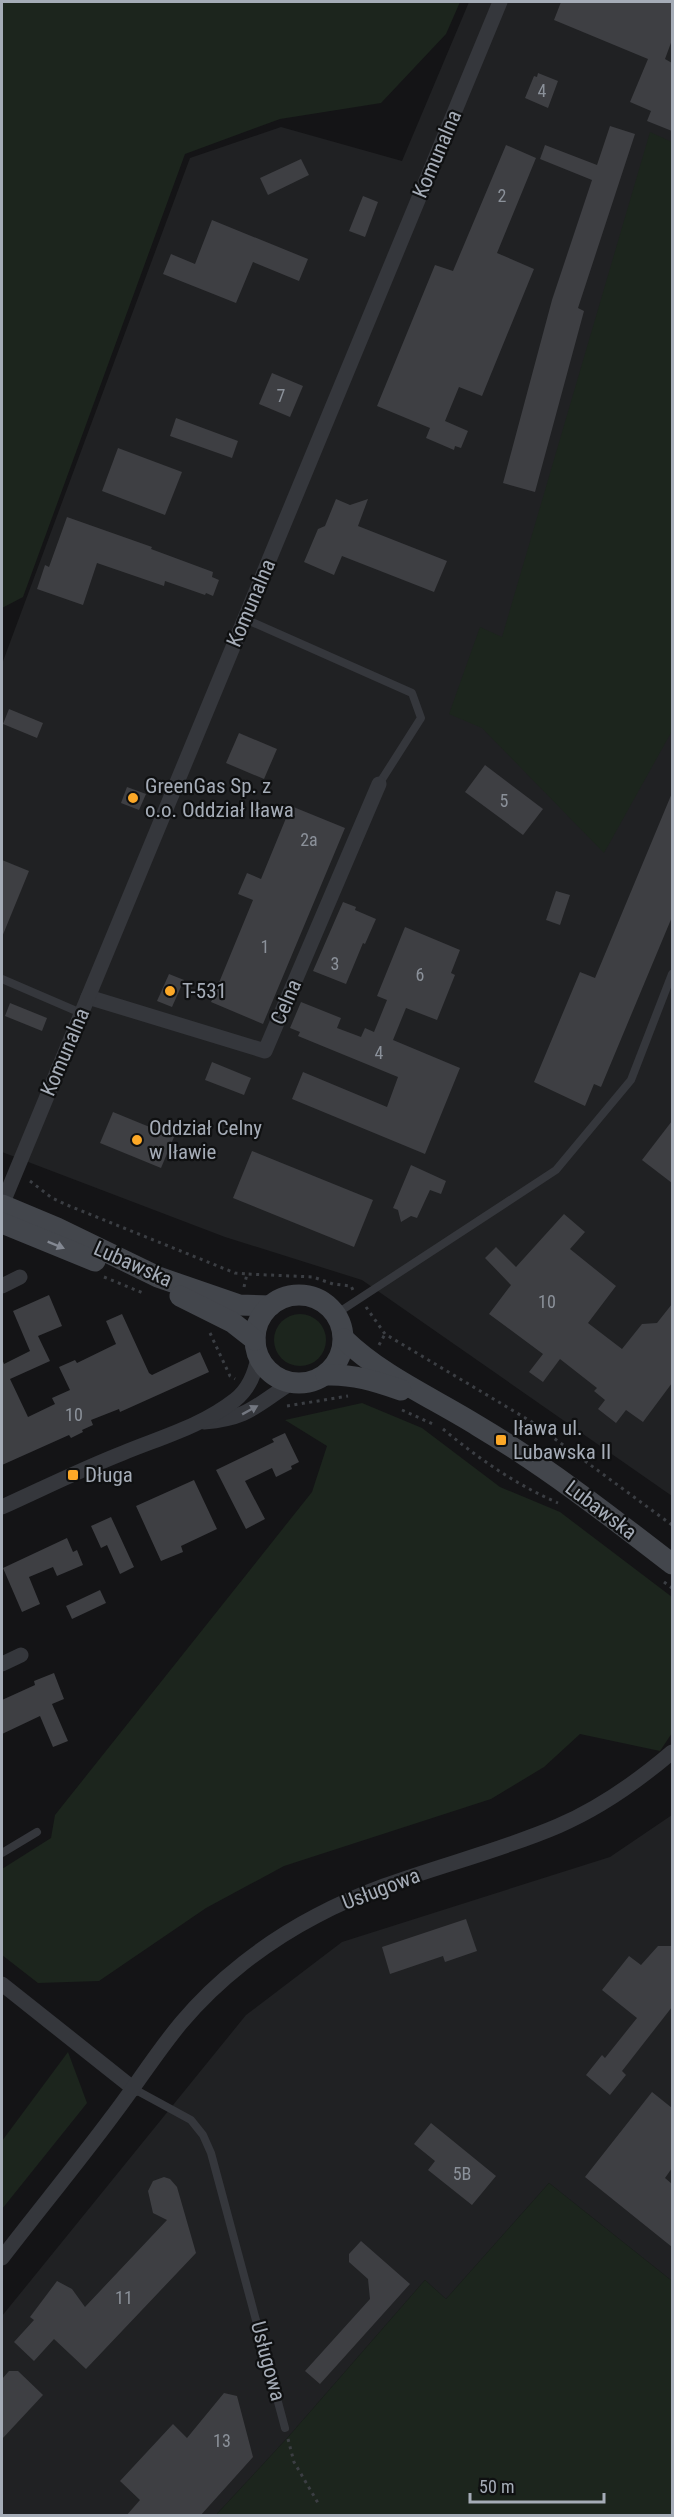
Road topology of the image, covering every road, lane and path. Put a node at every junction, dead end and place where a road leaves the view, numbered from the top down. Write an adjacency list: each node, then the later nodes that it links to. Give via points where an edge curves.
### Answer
1 (500, 2): 2 (street, Komunalna)
2 (245, 619): 3 (lane, via 412,693 421,718); 6 (street, Komunalna)
3 (379, 784): 6 (street, Celna, via 265,1051)
4 (672, 974): 16 (lane, via 631,1080 556,1170)
5 (2, 979): 7 (lane)
6 (88, 996): 7 (street, Komunalna)
7 (81, 1013): 8 (street, Komunalna)
8 (15, 1173): 9 (street, Komunalna); 11 (path, via 59,1202 235,1273)
9 (2, 1205): 18 (main road, Lubawska)
10 (2, 1223): 18 (main road, Lubawska, one-way to 18, via 176,1294)
11 (247, 1274): 16 (path, via 313,1277 351,1286); 18 (path)
12 (98, 1275): 15 (path)
13 (20, 1277): 14 (street)
14 (2, 1286)
15 (150, 1296)
16 (360, 1299): 19 (lane); 30 (path, via 385,1334 532,1422)
17 (270, 1306): 18 (main road, Lubawska); 19 (main road, via 286,1297 305,1295 322,1301); 22 (main road, via 259,1322)
18 (236, 1313): 20 (path, via 216,1344); 22 (main road, Lubawska)
19 (336, 1314): 21 (main road)
20 (209, 1332)
21 (344, 1339): 23 (main road, via 339,1359); 25 (main road, Lubawska, via 370,1362)
22 (257, 1349): 24 (main road, via 271,1374); 27 (street, via 256,1373 247,1388)
23 (326, 1375): 24 (main road, via 309,1382); 25 (main road, Lubawska, via 363,1377)
24 (291, 1383): 27 (street, one-way to 24, via 229,1420 248,1413)
25 (435, 1402): 31 (main road, Lubawska, via 580,1493)
26 (400, 1409): 28 (path, via 441,1428 526,1490)
27 (204, 1422): 29 (street, via 122,1453)
28 (562, 1506)
29 (2, 1507)
30 (672, 1525)
31 (669, 1570): 32 (path)
32 (672, 1588)
33 (21, 1655): 34 (street)
34 (2, 1664)
35 (672, 1752): 39 (street, Usługowa, via 632,1784 560,1825 365,1894 316,1916 269,1944 224,1980 182,2022)
36 (37, 1832): 37 (lane)
37 (2, 1853)
38 (2, 1984): 39 (street, Usługowa)
39 (134, 2089): 40 (street, Usługowa); 41 (lane, Usługowa, via 191,2120 203,2135)
40 (2, 2258)
41 (285, 2428): 42 (path, via 294,2462)
42 (318, 2503)

